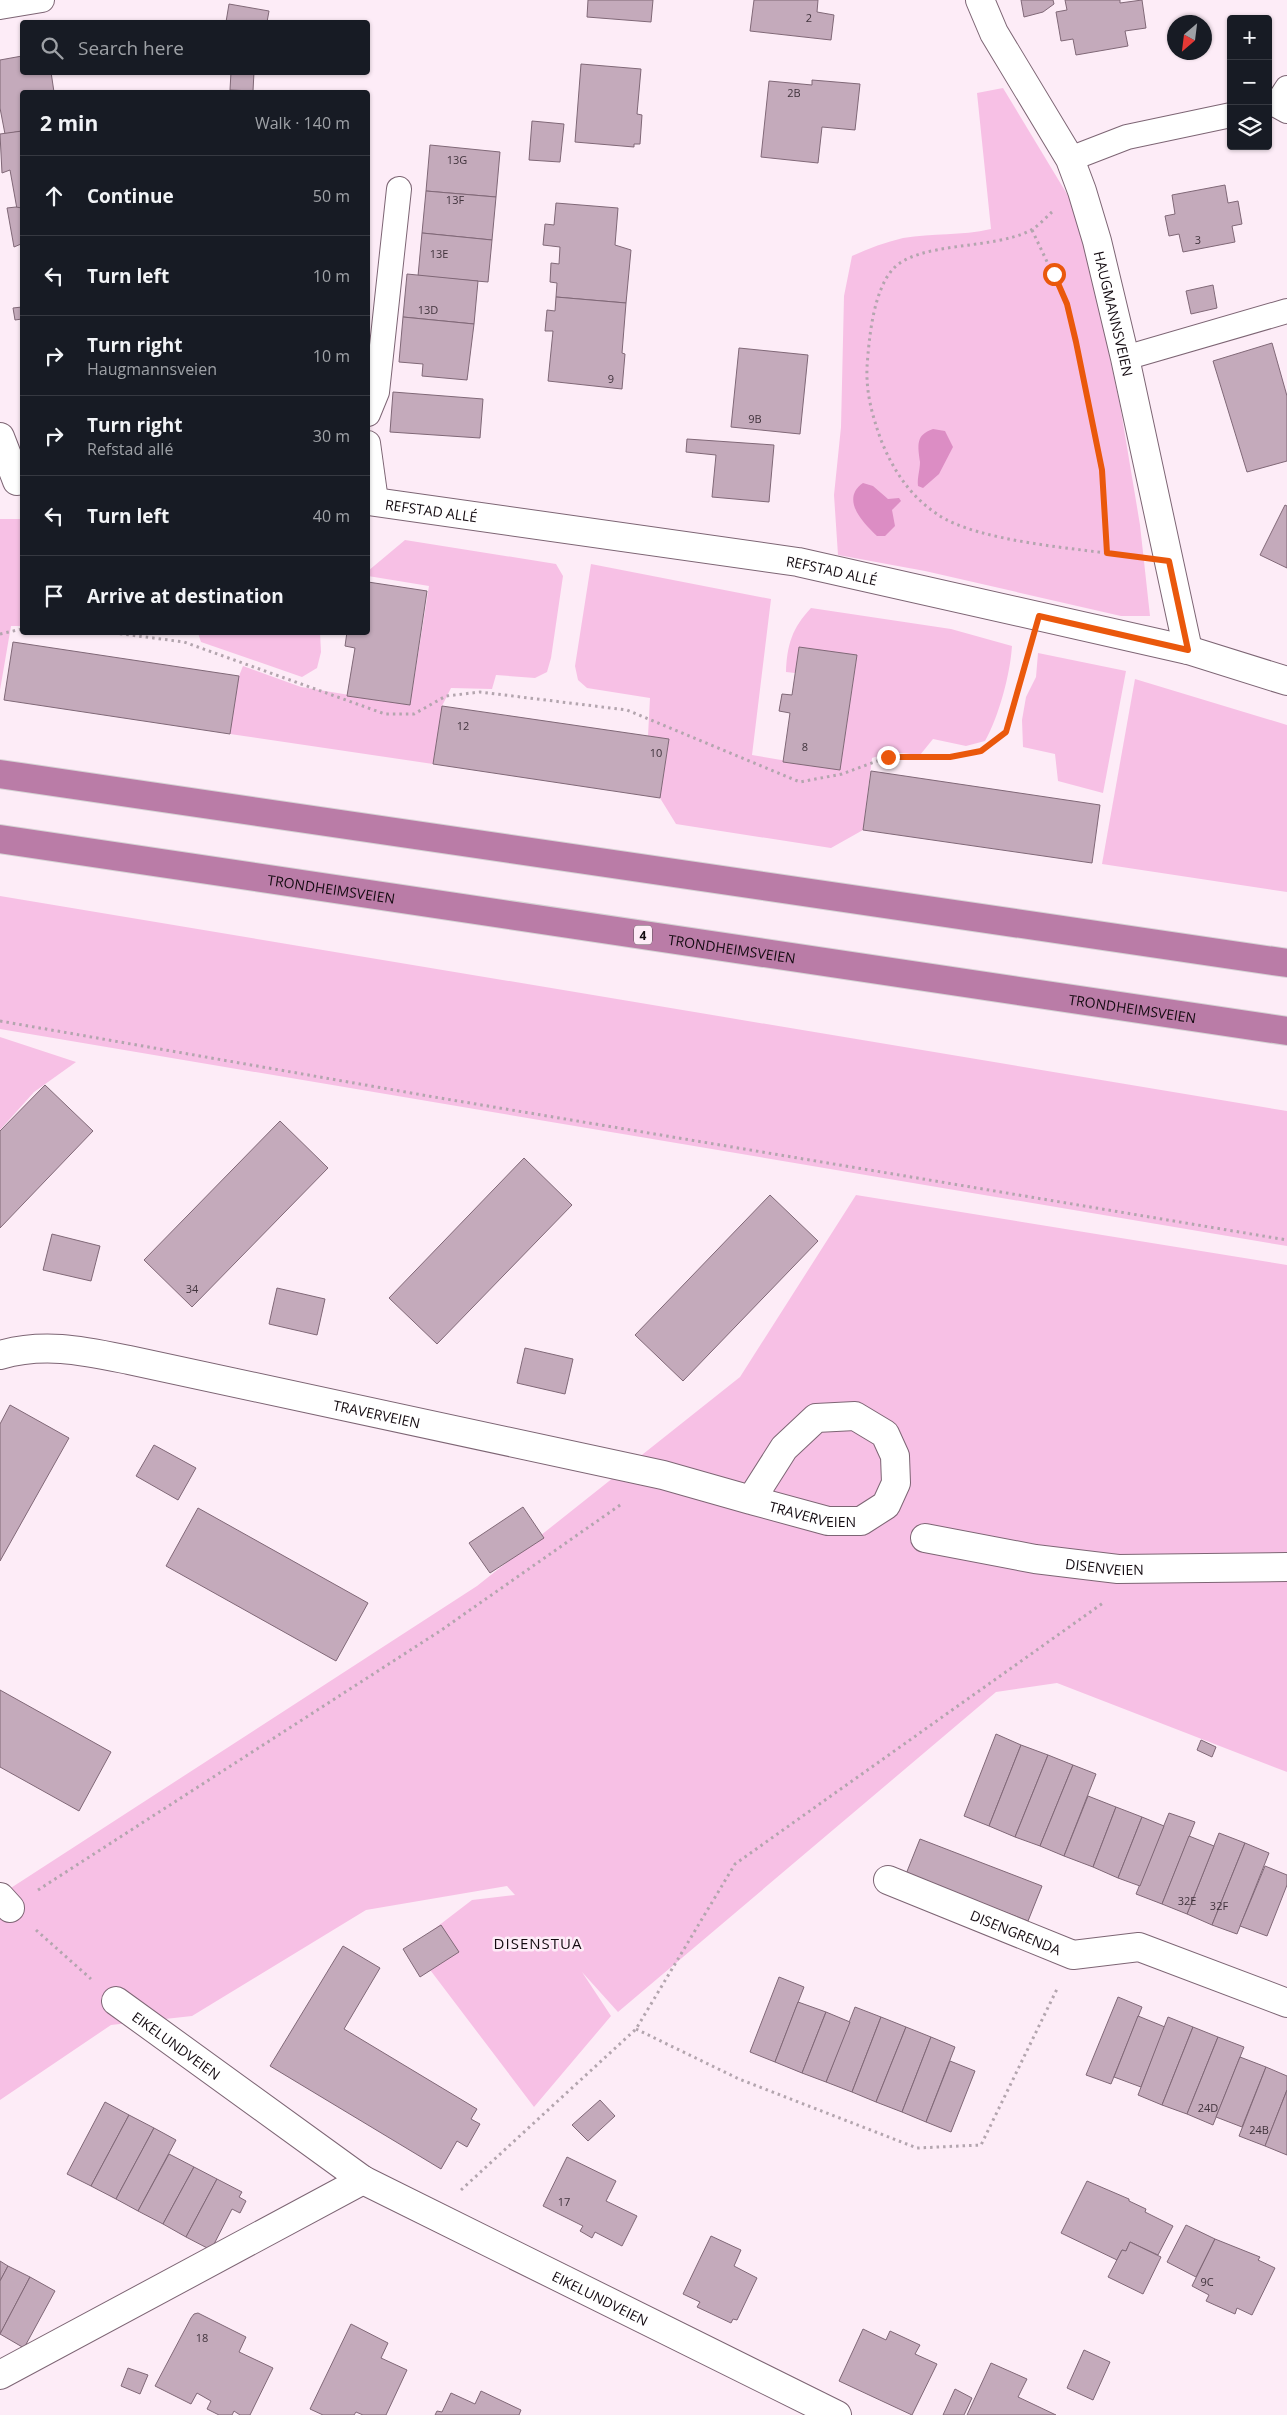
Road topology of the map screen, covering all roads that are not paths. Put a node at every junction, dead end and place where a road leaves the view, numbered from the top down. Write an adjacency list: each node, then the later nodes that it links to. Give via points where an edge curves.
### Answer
1 (42, 0): 3 (lane)
2 (980, 0): 5 (street, HAUGMANNSVEIEN, via 994,33)
3 (0, 7)
4 (1227, 116): 5 (lane, via 1127,137)
5 (1070, 159): 8 (street, HAUGMANNSVEIEN, via 1097,241)
6 (399, 189): 9 (lane, via 377,392)
7 (1287, 311): 8 (lane)
8 (1125, 358): 14 (street, HAUGMANNSVEIEN)
9 (370, 409)
10 (0, 437): 12 (street)
11 (370, 472): 13 (lane)
12 (13, 482)
13 (372, 501): 14 (street, REFSTAD ALLÉ, via 798,562)
14 (1188, 650): 15 (street, REFSTAD ALLÉ)
15 (1287, 681)
16 (0, 774): 18 (highway)
17 (0, 839): 19 (highway, TRONDHEIMSVEIEN / 4)
18 (1287, 963)
19 (1287, 1031)
20 (0, 1355): 21 (street, TRAVERVEIEN, via 20,1349 67,1348 663,1476)
21 (751, 1500): 21 (street, TRAVERVEIEN, via 784,1448 816,1418 855,1416 885,1434 895,1456 896,1483 886,1505 860,1521 828,1521)
22 (924, 1538): 23 (street, DISENVEIEN, via 1035,1559 1118,1569)
23 (1287, 1567)
24 (888, 1880): 26 (street, DISENGRENDA, via 1073,1955 1139,1947)
25 (116, 2001): 27 (street, EIKELUNDVEIEN)
26 (1287, 2003)
27 (363, 2180): 28 (street); 29 (street, EIKELUNDVEIEN)
28 (0, 2375)
29 (837, 2415)

